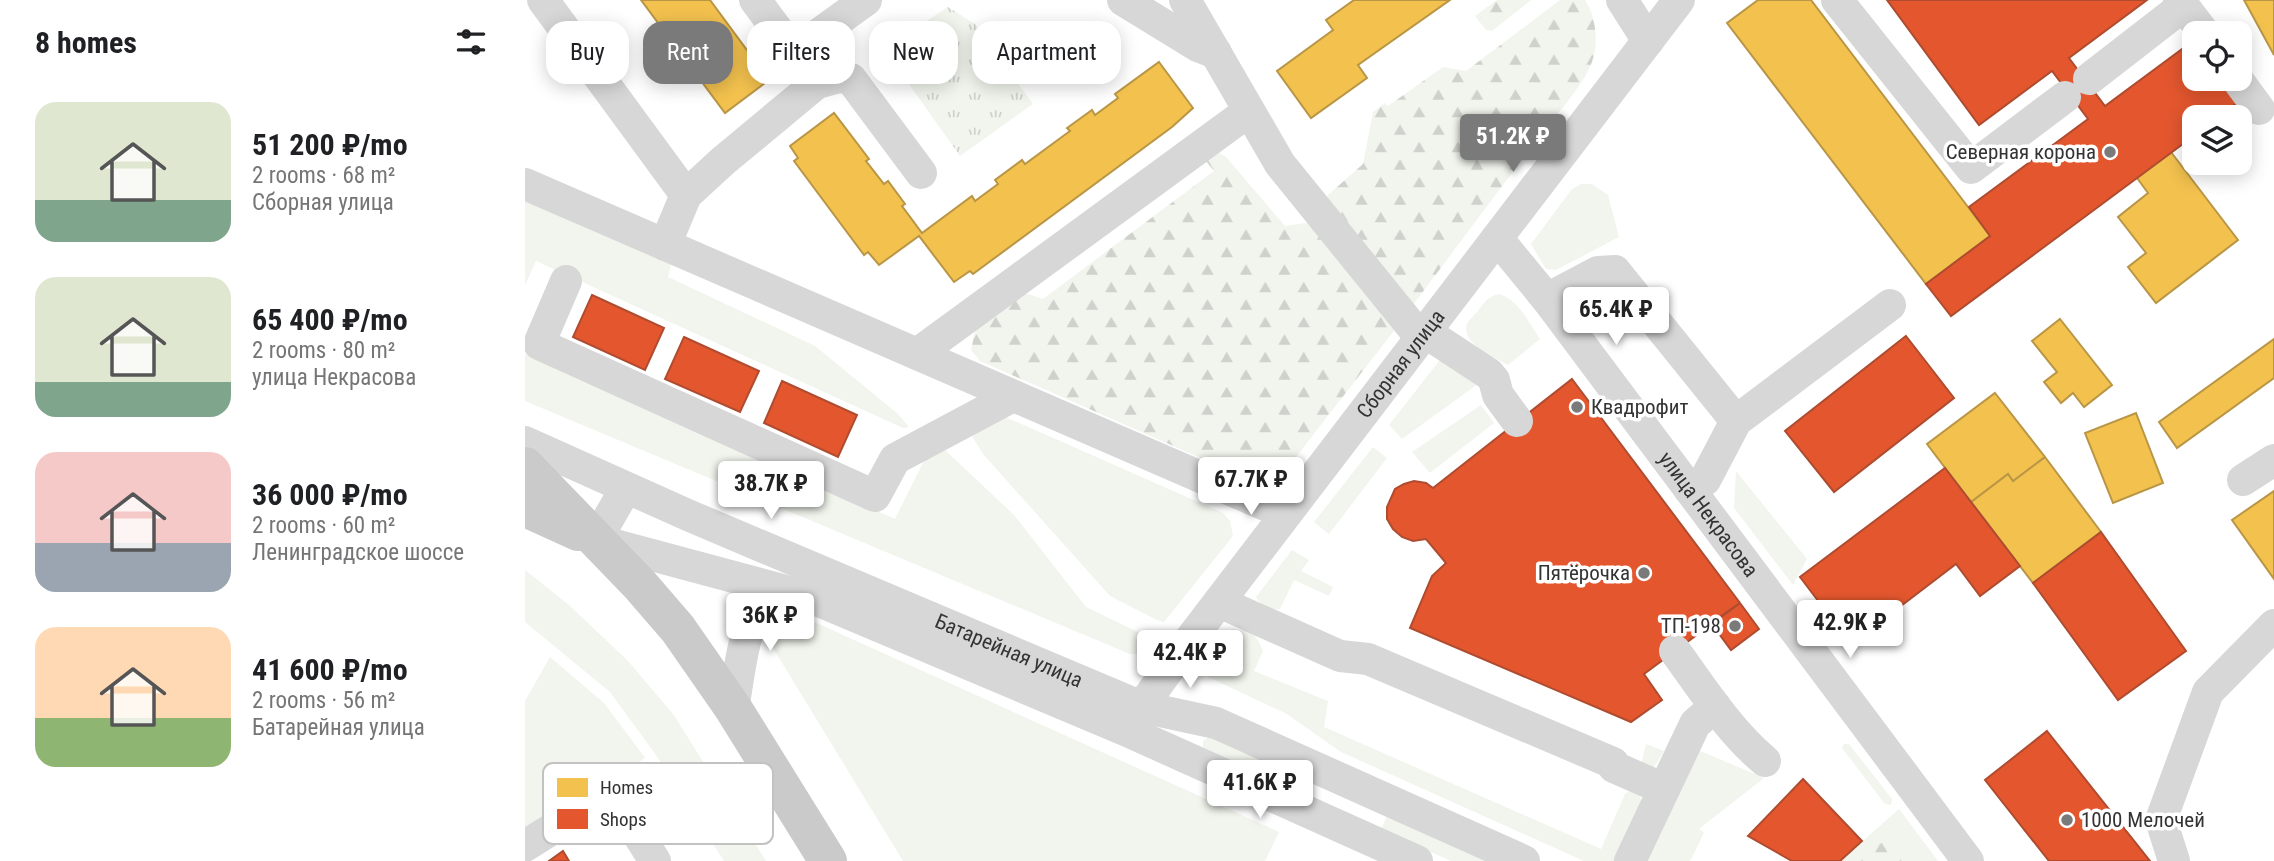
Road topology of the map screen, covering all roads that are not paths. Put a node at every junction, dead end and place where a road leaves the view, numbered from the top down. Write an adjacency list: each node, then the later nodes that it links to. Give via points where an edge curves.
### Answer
1 (543, 0): 22 (street)
2 (755, 0): 10 (street)
3 (866, 0): 11 (street)
4 (1123, 0): 14 (street)
5 (1185, 0): 14 (street)
6 (1622, 0): 13 (street)
7 (1679, 0): 13 (street, Сборная улица)
8 (1836, 0): 9 (street, via 1971,168)
9 (2181, 3): 12 (street)
10 (771, 21)
11 (837, 21)
12 (2195, 21)
13 (1648, 41): 23 (street, Сборная улица)
14 (1216, 53): 19 (street)
15 (816, 84): 22 (street)
16 (855, 84): 20 (street)
17 (2246, 91): 18 (street)
18 (2259, 109)
19 (1249, 111): 28 (street, via 1287,174); 29 (street)
20 (921, 173)
21 (525, 184): 24 (street)
22 (686, 195): 24 (street)
23 (1497, 238): 26 (street, улица Некрасова); 28 (street, Сборная улица)
24 (665, 245): 29 (street)
25 (566, 281): 30 (street, via 539,344 876,496 895,459)
26 (1546, 299): 32 (street, via 1598,272 1615,271); 38 (street, улица Некрасова)
27 (1890, 305): 32 (street)
28 (1423, 335): 31 (street, via 1489,374); 40 (street, Сборная улица)
29 (917, 354): 30 (street)
30 (1013, 396): 40 (street)
31 (1517, 421)
32 (1736, 421): 38 (street, via 1705,480)
33 (525, 442): 37 (street, Батарейная улица)
34 (2274, 460): 36 (street)
35 (525, 466): 41 (main road)
36 (2243, 480)
37 (626, 488): 41 (street); 48 (street, Батарейная улица)
38 (1691, 490): 63 (street, улица Некрасова)
39 (525, 508): 41 (main road)
40 (1286, 514): 43 (street, Сборная улица)
41 (596, 540): 42 (street, Батарейная улица); 47 (main road, via 678,629)
42 (812, 598): 47 (street, via 783,596 765,603 755,616); 48 (street, Батарейная улица)
43 (1219, 602): 48 (street, Сборная улица); 53 (street, via 1341,656 1368,659)
44 (2274, 625): 64 (street, via 2208,692 2161,820)
45 (1675, 651): 46 (street)
46 (1715, 706): 49 (street); 53 (street, via 1695,724)
47 (733, 708): 50 (main road)
48 (1133, 718): 51 (street, Батарейная улица, via 1216,723); 54 (street, Батарейная улица)
49 (1765, 761)
50 (767, 763)
51 (1319, 769): 54 (street); 61 (street, Батарейная улица)
52 (773, 772): 59 (main road)
53 (1664, 789): 62 (street)
54 (1300, 808): 60 (street, Батарейная улица)
55 (543, 835): 57 (street)
56 (644, 844): 58 (street)
57 (525, 846)
58 (655, 861)
59 (828, 861)
60 (1417, 861)
61 (1524, 861)
62 (1630, 861)
63 (1968, 861)
64 (2174, 861)

